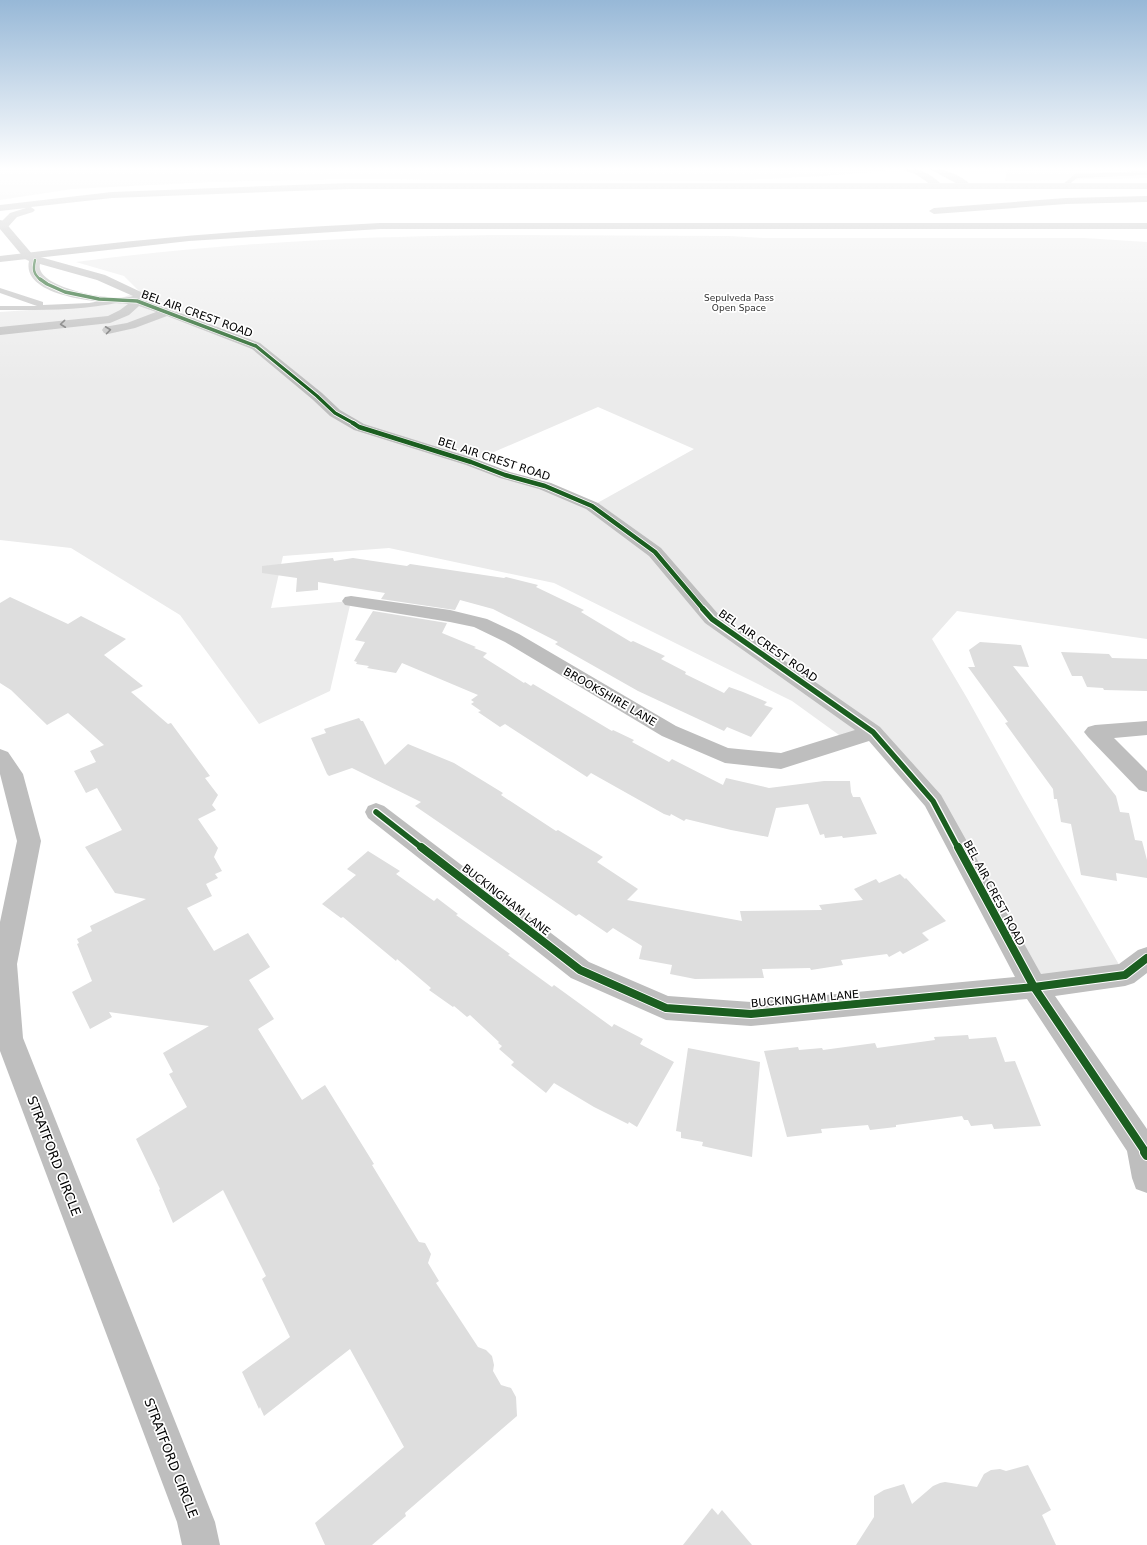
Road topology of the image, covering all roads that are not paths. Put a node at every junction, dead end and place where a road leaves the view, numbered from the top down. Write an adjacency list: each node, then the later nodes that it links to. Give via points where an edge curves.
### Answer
1 (14, 239): 7 (main road)
2 (82, 239): 5 (main road)
3 (173, 239): 6 (main road)
4 (28, 242): 5 (main road)
5 (3, 247)
6 (0, 259)
7 (35, 260): 8 (main road, BEL AIR CREST ROAD); 10 (main road, BEL AIR CREST ROAD, via 33,270 36,276)
8 (82, 271): 9 (main road, BEL AIR CREST ROAD); 10 (main road)
9 (119, 283): 12 (main road); 13 (main road, BEL AIR CREST ROAD, via 139,295)
10 (47, 284): 12 (main road, BEL AIR CREST ROAD, via 65,292)
11 (0, 290): 15 (lane)
12 (85, 296): 13 (main road, BEL AIR CREST ROAD)
13 (127, 300): 15 (lane); 16 (main road, BEL AIR CREST ROAD); 17 (main road, BEL AIR CREST ROAD, one-way to 17, via 127,313 110,318)
14 (0, 308): 15 (lane)
15 (56, 308)
16 (167, 312): 18 (main road, BEL AIR CREST ROAD, one-way to 16, via 126,328); 21 (main road, BEL AIR CREST ROAD, via 256,346 335,413 359,426 545,486 592,506 655,552 712,619)
17 (0, 331)
18 (0, 342)
19 (350, 601): 21 (main road, BROOKSHIRE LANE, via 480,623 512,638 669,731 725,755 781,761)
20 (1147, 728): 23 (main road, via 1095,732)
21 (873, 732): 26 (main road, BEL AIR CREST ROAD, via 933,801)
22 (0, 757): 29 (main road, STRATFORD CIRCLE, via 12,774 29,841 4,964 9,1038 196,1522)
23 (1147, 784)
24 (376, 812): 26 (main road, BUCKINGHAM LANE, via 580,970 666,1008 751,1014)
25 (1147, 958): 26 (main road, BUCKINGHAM LANE, via 1124,975)
26 (1034, 988): 27 (main road, BEL AIR CREST ROAD)
27 (1144, 1150): 28 (main road, BEL AIR CREST ROAD)
28 (1147, 1178)
29 (201, 1545)

